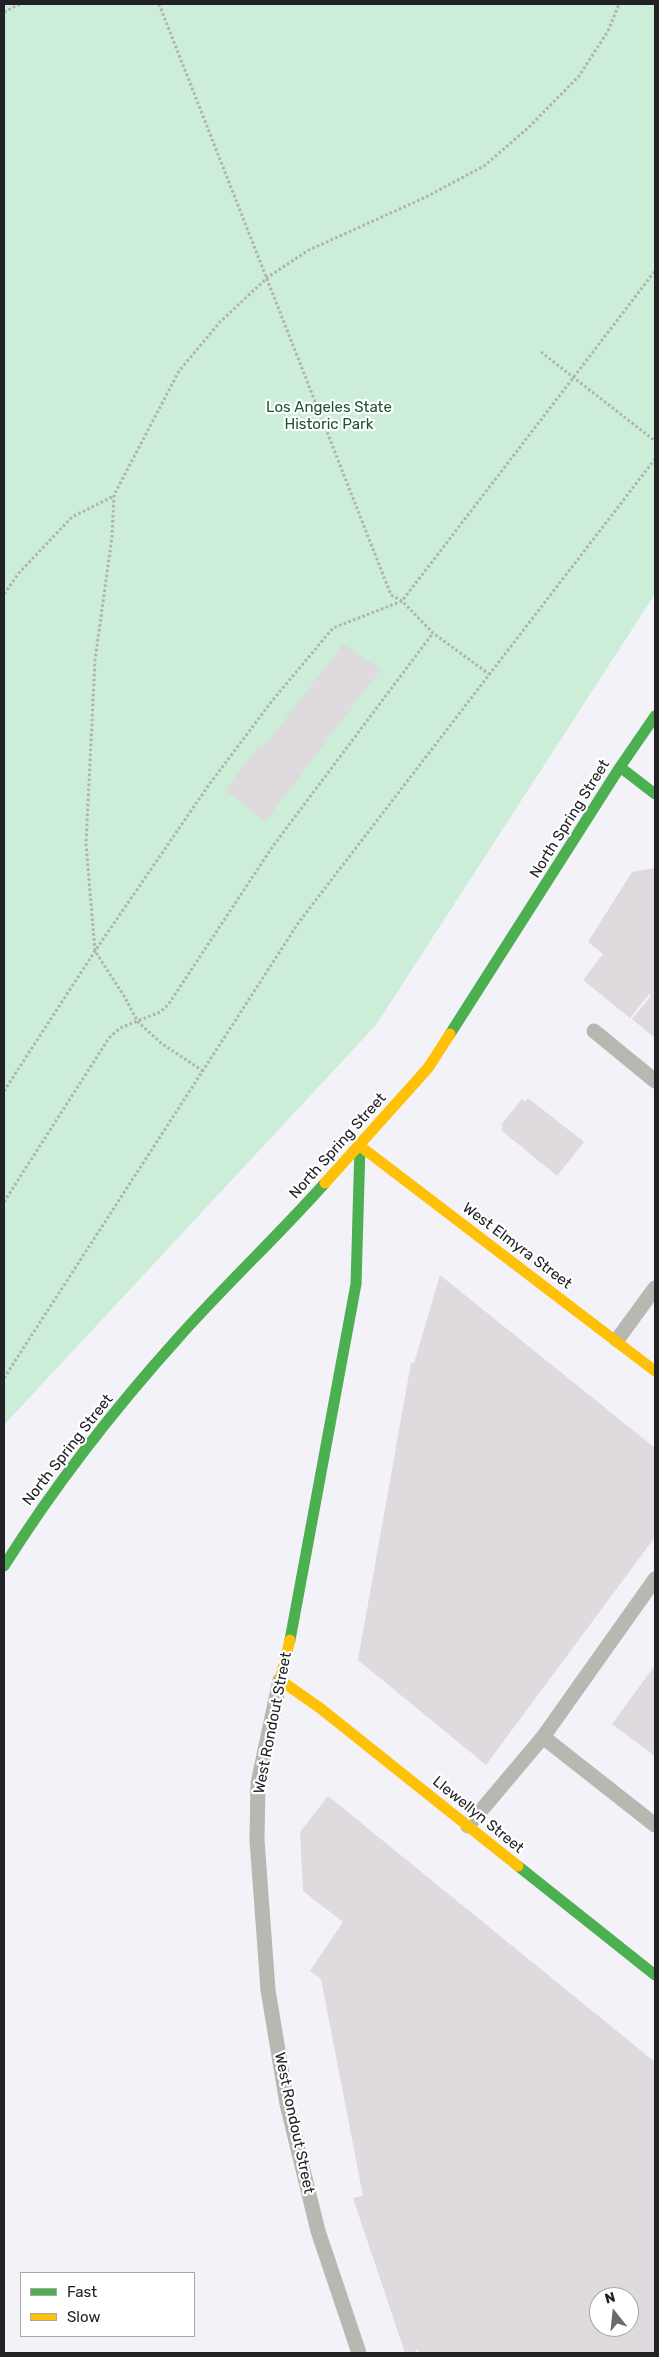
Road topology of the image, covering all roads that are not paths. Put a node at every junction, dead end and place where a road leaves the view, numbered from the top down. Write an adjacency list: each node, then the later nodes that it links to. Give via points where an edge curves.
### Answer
1 (655, 716): 2 (street, North Spring Street)
2 (620, 767): 3 (street); 6 (street, North Spring Street, via 428,1068)
3 (655, 794)
4 (594, 1031): 5 (lane)
5 (655, 1081)
6 (360, 1146): 8 (street, West Elmyra Street); 10 (street, North Spring Street, via 172,1344 104,1425 31,1523); 12 (street, West Rondout Street, via 356,1284 293,1626)
7 (655, 1288): 8 (lane)
8 (617, 1340): 9 (street, West Elmyra Street)
9 (655, 1371)
10 (4, 1566)
11 (655, 1579): 13 (lane)
12 (280, 1680): 15 (street, Llewellyn Street); 17 (lane, West Rondout Street, via 258,1783 258,1840 268,1990 287,2104 318,2231)
13 (543, 1737): 14 (lane); 15 (lane)
14 (655, 1824)
15 (468, 1826): 16 (street, Llewellyn Street)
16 (655, 1975)
17 (359, 2353)

